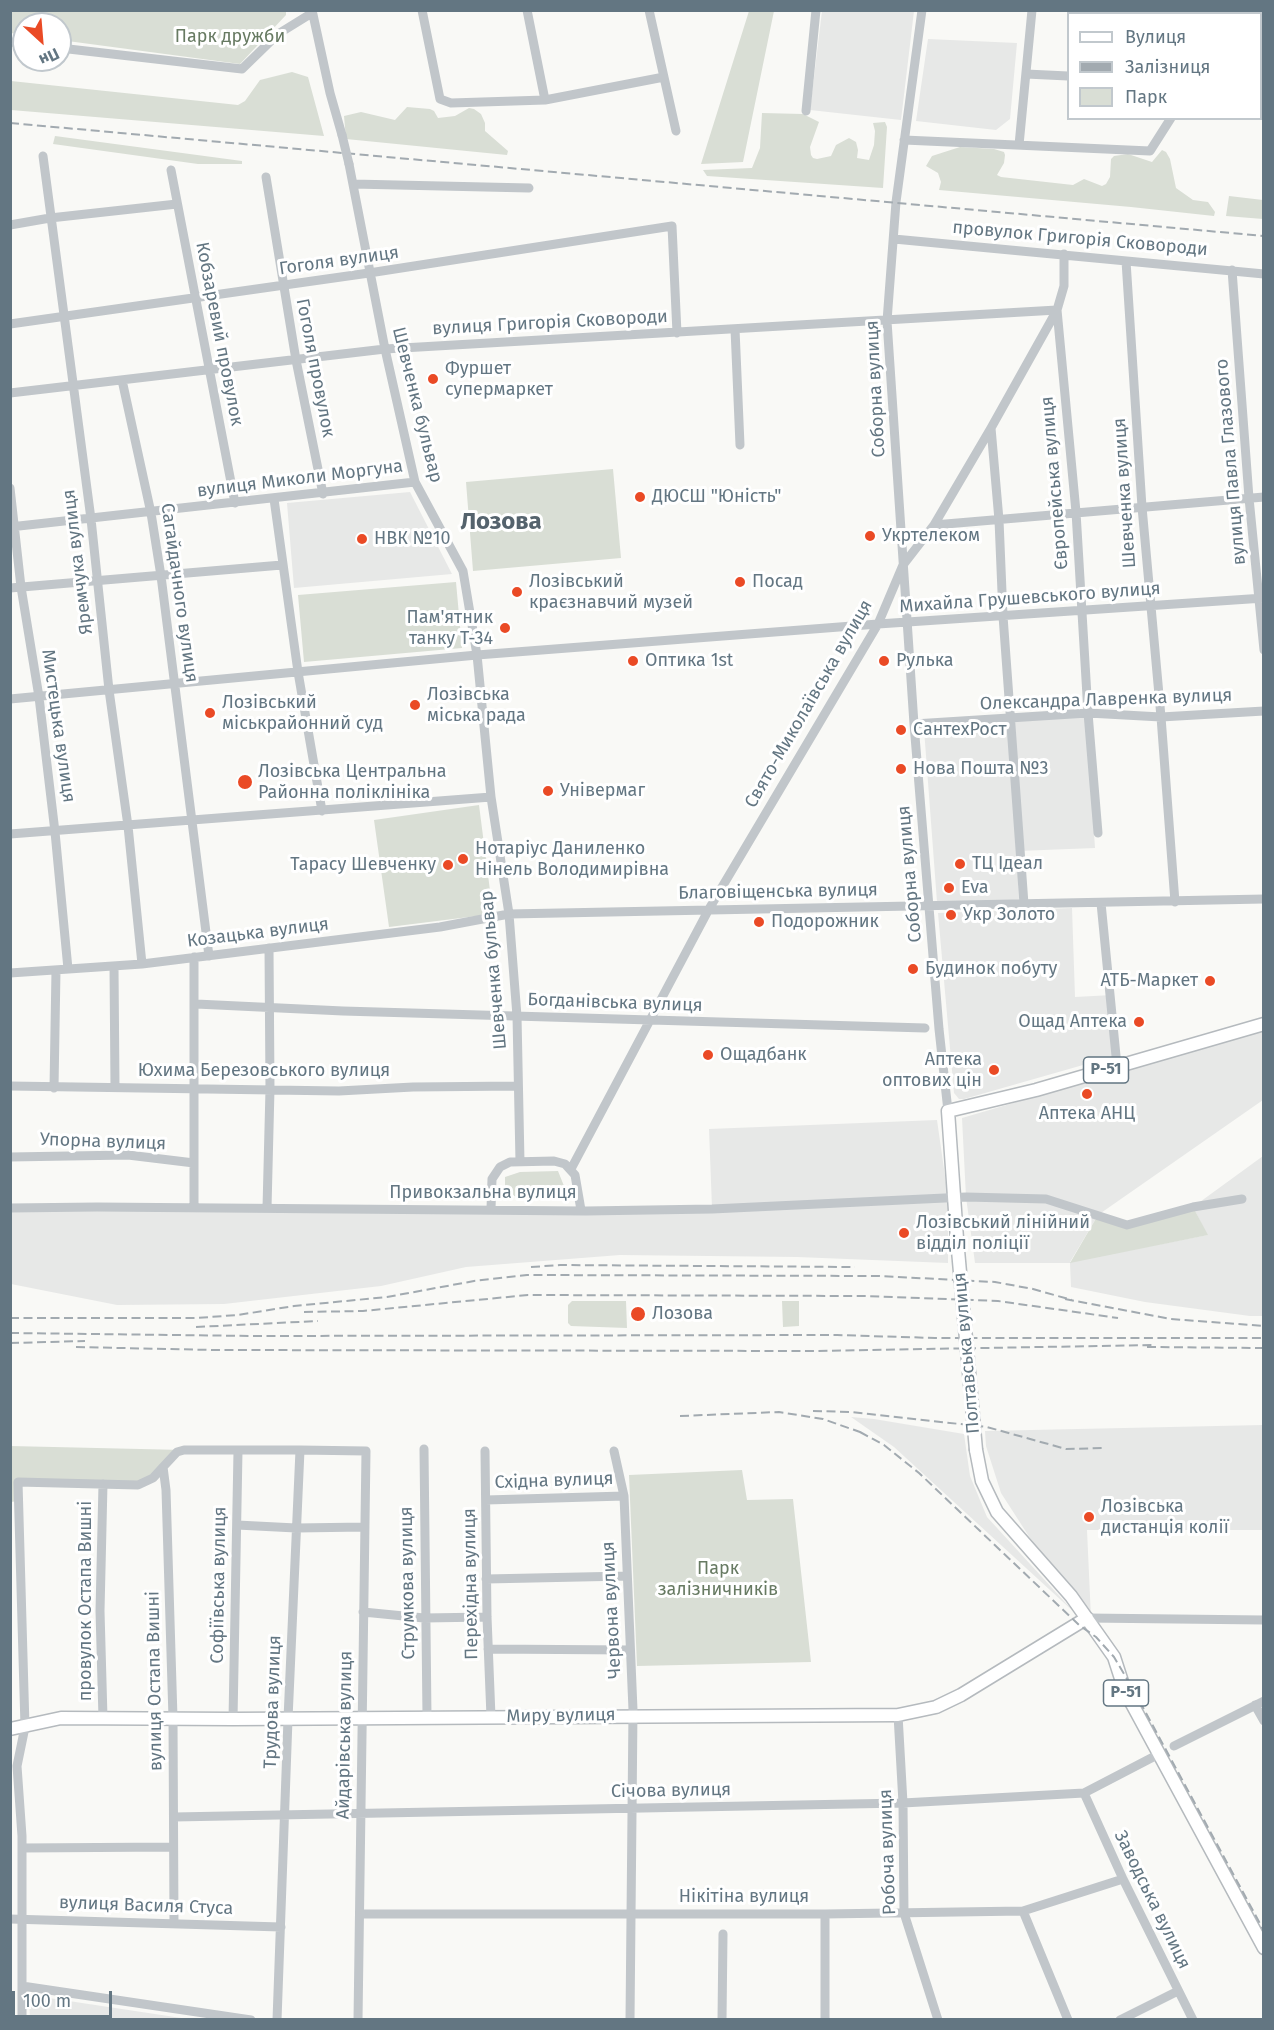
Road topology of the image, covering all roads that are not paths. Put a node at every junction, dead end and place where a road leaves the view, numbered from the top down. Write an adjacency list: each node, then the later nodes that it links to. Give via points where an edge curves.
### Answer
1 (422, 10): 12 (street, via 440,99 451,103)
2 (527, 10): 12 (street)
3 (649, 10): 11 (street)
4 (816, 10): 13 (street)
5 (922, 10): 16 (street, Соборна вулиця)
6 (1032, 10): 9 (street)
7 (312, 12): 8 (street, via 278,34 242,69); 21 (street, Шевченка бульвар, bridge)
8 (72, 49)
9 (1026, 74): 10 (street); 17 (street)
10 (1067, 76)
11 (664, 77): 12 (street); 15 (street)
12 (545, 100)
13 (806, 111)
14 (1170, 120): 17 (street, via 1150,151)
15 (676, 131)
16 (904, 140): 17 (street); 26 (street, Соборна вулиця)
17 (1019, 145)
18 (43, 156): 24 (street, Яремчука вулиця)
19 (171, 170): 23 (street, Кобзаревий провулок)
20 (266, 177): 32 (street, Гоголя провулок)
21 (352, 184): 22 (street); 30 (street, Шевченка бульвар)
22 (529, 188)
23 (177, 204): 24 (street); 33 (street, Кобзаревий провулок)
24 (51, 218): 25 (street); 35 (street, Яремчука вулиця)
25 (10, 225)
26 (894, 239): 27 (street, провулок Григорія Сковороди); 36 (street, Соборна вулиця)
27 (1064, 254): 28 (street, провулок Григорія Сковороди); 34 (street, Свято-Миколаївська вулиця, via 1064,286)
28 (1126, 261): 29 (street, провулок Григорія Сковороди); 55 (street, Шевченка вулиця)
29 (1232, 270): 31 (street, провулок Григорія Сковороди); 52 (street, вулиця Павла Глазового)
30 (369, 273): 32 (street, Гоголя вулиця); 39 (street, Гоголя вулиця, via 672,226); 40 (street, Шевченка бульвар)
31 (1263, 273)
32 (283, 286): 33 (street, Гоголя вулиця); 41 (street, Гоголя провулок)
33 (196, 298): 35 (street, Гоголя вулиця); 42 (street, Кобзаревий провулок)
34 (1056, 309): 36 (street, вулиця Григорія Сковороди); 46 (street, Свято-Миколаївська вулиця); 57 (street, Європейська вулиця)
35 (64, 316): 37 (street, Гоголя вулиця); 44 (street, Яремчука вулиця)
36 (887, 321): 38 (street, вулиця Григорія Сковороди); 63 (street, Соборна вулиця)
37 (10, 324)
38 (735, 329): 39 (street, вулиця Григорія Сковороди); 47 (street)
39 (676, 333): 40 (street, вулиця Григорія Сковороди)
40 (385, 350): 41 (street, вулиця Григорія Сковороди); 48 (street, Шевченка бульвар)
41 (296, 360): 42 (street, вулиця Григорія Сковороди); 50 (street, Гоголя провулок)
42 (209, 371): 43 (street, вулиця Григорія Сковороди); 54 (street, Кобзаревий провулок)
43 (122, 380): 44 (street, вулиця Григорія Сковороди); 56 (street, Сагайдачного вулиця)
44 (72, 386): 45 (street, вулиця Григорія Сковороди); 58 (street, Яремчука вулиця)
45 (10, 393)
46 (991, 428): 59 (street); 60 (street, Свято-Миколаївська вулиця)
47 (740, 444)
48 (415, 482): 50 (street, вулиця Миколи Моргуна); 75 (street, Шевченка бульвар, via 463,571)
49 (10, 488): 61 (street, Мистецька вулиця)
50 (323, 494): 53 (street, вулиця Миколи Моргуна)
51 (1263, 497): 52 (street)
52 (1249, 498): 55 (street); 68 (street, вулиця Павла Глазового)
53 (274, 499): 54 (street, вулиця Миколи Моргуна); 62 (street)
54 (235, 503): 56 (street, вулиця Миколи Моргуна)
55 (1142, 507): 57 (street); 69 (street, Шевченка вулиця)
56 (152, 513): 58 (street, вулиця Миколи Моргуна); 64 (street, Сагайдачного вулиця)
57 (1076, 513): 59 (street); 70 (street, Європейська вулиця)
58 (91, 519): 61 (street, вулиця Миколи Моргуна); 65 (street, Яремчука вулиця)
59 (999, 520): 60 (street); 71 (street)
60 (934, 525): 63 (street, Свято-Миколаївська вулиця)
61 (13, 527): 66 (street, Мистецька вулиця)
62 (282, 565): 64 (street); 76 (street)
63 (903, 565): 72 (street, Соборна вулиця); 73 (street, Свято-Миколаївська вулиця)
64 (161, 576): 65 (street); 77 (street, Сагайдачного вулиця)
65 (98, 580): 66 (street); 78 (street, Яремчука вулиця)
66 (21, 587): 67 (street); 79 (street, Мистецька вулиця)
67 (10, 588)
68 (1261, 598): 69 (street, Михайла Грушевського вулиця); 74 (street, вулиця Павла Глазового)
69 (1151, 606): 70 (street, Михайла Грушевського вулиця); 83 (street, Шевченка вулиця)
70 (1081, 612): 71 (street, Михайла Грушевського вулиця); 82 (street, Європейська вулиця)
71 (1003, 616): 72 (street, Михайла Грушевського вулиця); 84 (street)
72 (908, 623): 73 (street, Михайла Грушевського вулиця); 85 (street, Соборна вулиця)
73 (878, 624): 75 (street, Михайла Грушевського вулиця); 98 (street, Свято-Миколаївська вулиця)
74 (1263, 650)
75 (477, 655): 76 (street, Михайла Грушевського вулиця); 86 (street, Шевченка бульвар)
76 (298, 672): 77 (street, Михайла Грушевського вулиця); 87 (street)
77 (176, 684): 78 (street, Михайла Грушевського вулиця); 88 (street, Сагайдачного вулиця)
78 (110, 690): 79 (street, Михайла Грушевського вулиця); 89 (street, Яремчука вулиця)
79 (39, 697): 80 (street, Михайла Грушевського вулиця); 90 (street, Мистецька вулиця)
80 (10, 699)
81 (1263, 711): 83 (street, Олександра Лавренка вулиця)
82 (1088, 713): 83 (street, Олександра Лавренка вулиця); 84 (street, Олександра Лавренка вулиця); 91 (street, Європейська вулиця)
83 (1161, 717): 94 (street, Шевченка вулиця)
84 (1011, 718): 85 (street, Олександра Лавренка вулиця); 96 (street)
85 (914, 723): 97 (street, Соборна вулиця)
86 (490, 797): 87 (street); 99 (street, Шевченка бульвар)
87 (322, 811): 88 (street)
88 (192, 820): 89 (street); 101 (street, Сагайдачного вулиця)
89 (128, 825): 90 (street); 103 (street, Яремчука вулиця)
90 (55, 832): 92 (street); 105 (street, Мистецька вулиця)
91 (1098, 833)
92 (10, 834)
93 (1263, 899): 94 (street, Благовіщенська вулиця)
94 (1175, 902): 95 (street, Благовіщенська вулиця)
95 (1101, 903): 96 (street, Благовіщенська вулиця); 114 (street)
96 (1024, 904): 97 (street, Благовіщенська вулиця)
97 (929, 907): 98 (street, Благовіщенська вулиця); 121 (street, Соборна вулиця)
98 (709, 909): 99 (street, Благовіщенська вулиця); 111 (street, Свято-Миколаївська вулиця)
99 (509, 914): 100 (street, Козацька вулиця, via 440,927); 110 (street, Шевченка бульвар)
100 (268, 948): 101 (street, Козацька вулиця); 109 (street)
101 (209, 956): 102 (street, Козацька вулиця)
102 (194, 957): 103 (street, Козацька вулиця); 108 (street)
103 (142, 964): 104 (street, Козацька вулиця)
104 (114, 966): 105 (street, Козацька вулиця); 117 (street)
105 (68, 969): 106 (street, Козацька вулиця)
106 (56, 970): 107 (street, Козацька вулиця); 118 (street)
107 (10, 973)
108 (196, 1004): 109 (street, Богданівська вулиця); 119 (street)
109 (270, 1007): 110 (street, Богданівська вулиця); 120 (street)
110 (517, 1016): 111 (street, Богданівська вулиця); 116 (street, Шевченка бульвар)
111 (649, 1021): 113 (street, Богданівська вулиця); 125 (street, Свято-Миколаївська вулиця)
112 (1263, 1024): 114 (main road, Р-51)
113 (925, 1029)
114 (1117, 1066): 121 (main road, Р-51)
115 (10, 1086): 118 (street, Юхима Березовського вулиця)
116 (518, 1086): 120 (street, Юхима Березовського вулиця); 124 (street, Шевченка бульвар)
117 (115, 1087): 118 (street, Юхима Березовського вулиця); 119 (street, Юхима Березовського вулиця)
118 (54, 1088)
119 (195, 1088): 120 (street, Юхима Березовського вулиця); 123 (street)
120 (270, 1089): 130 (street)
121 (948, 1112): 126 (main road, Полтавська вулиця / Р-51)
122 (10, 1157): 123 (street, Упорна вулиця, via 128,1155)
123 (194, 1162): 128 (street)
124 (520, 1162): 125 (street, via 558,1162); 131 (street, via 503,1165 495,1172)
125 (571, 1169): 132 (street)
126 (955, 1197): 127 (street, Привокзальна вулиця, via 1046,1199 1127,1225 1193,1207); 132 (street, Привокзальна вулиця, via 712,1209); 151 (main road, Полтавська вулиця / Р-51, bridge, via 976,1450 982,1481 997,1512)
127 (1242, 1199)
128 (194, 1207): 129 (street, Привокзальна вулиця); 130 (street, Привокзальна вулиця)
129 (10, 1208)
130 (267, 1208): 131 (street, Привокзальна вулиця)
131 (490, 1209): 132 (street, Привокзальна вулиця)
132 (581, 1210)
133 (424, 1449): 150 (street, Струмкова вулиця)
134 (300, 1450): 135 (street); 144 (street, Айдарівська вулиця, via 366,1450); 145 (street, Трудова вулиця)
135 (238, 1451): 138 (street, via 184,1450); 143 (street, Софіївська вулиця)
136 (485, 1451): 141 (street, Перехідна вулиця)
137 (614, 1451): 140 (street, Червона вулиця)
138 (163, 1467): 139 (street, via 153,1478 138,1485); 163 (street, вулиця Остапа Вишні)
139 (103, 1484): 142 (street, via 18,1482); 162 (street, провулок Остапа Вишні)
140 (624, 1496): 141 (street, Східна вулиця); 146 (street, Червона вулиця)
141 (486, 1500): 147 (street, Перехідна вулиця)
142 (14, 1502): 154 (street)
143 (237, 1526): 145 (street); 165 (street, Софіївська вулиця)
144 (365, 1527): 145 (street); 148 (street, Айдарівська вулиця)
145 (296, 1528): 166 (street, Трудова вулиця)
146 (627, 1576): 147 (street); 156 (street, Червона вулиця)
147 (486, 1579): 149 (street, Перехідна вулиця)
148 (363, 1612): 150 (street); 160 (street, Айдарівська вулиця)
149 (487, 1617): 150 (street); 155 (street, Перехідна вулиця)
150 (424, 1618): 161 (street, Струмкова вулиця)
151 (1087, 1618): 152 (street); 158 (main road, Миру вулиця, via 961,1695 936,1707); 171 (main road, Р-51, via 1113,1657 1125,1691)
152 (1263, 1620)
153 (10, 1641): 154 (street)
154 (22, 1641): 168 (street)
155 (488, 1649): 156 (street); 164 (street, Перехідна вулиця)
156 (630, 1650): 159 (street, Червона вулиця)
157 (1259, 1703): 167 (street); 170 (street)
158 (898, 1714): 159 (main road, Миру вулиця); 173 (street, Робоча вулиця)
159 (634, 1715): 164 (main road, Миру вулиця); 174 (street, Червона вулиця)
160 (361, 1717): 161 (main road, Миру вулиця); 166 (main road, Миру вулиця); 175 (street, Айдарівська вулиця)
161 (427, 1717): 164 (main road, Миру вулиця)
162 (103, 1718): 163 (main road, Миру вулиця); 168 (main road, Миру вулиця, via 61,1718)
163 (173, 1718): 165 (main road, Миру вулиця); 177 (street, вулиця Остапа Вишні)
164 (491, 1718)
165 (233, 1719): 166 (main road, Миру вулиця)
166 (288, 1719): 176 (street, Трудова вулиця)
167 (1263, 1721)
168 (25, 1726): 169 (main road, Миру вулиця); 179 (street, via 17,1766)
169 (10, 1729)
170 (1174, 1746)
171 (1159, 1754): 172 (street, Січова вулиця); 193 (main road, Р-51)
172 (1084, 1793): 173 (street, Січова вулиця); 182 (street, Заводська вулиця)
173 (903, 1803): 174 (street, Січова вулиця); 185 (street, Робоча вулиця)
174 (632, 1808): 175 (street, Січова вулиця); 184 (street, Червона вулиця)
175 (361, 1813): 176 (street, Січова вулиця); 186 (street, Айдарівська вулиця)
176 (286, 1814): 177 (street, Січова вулиця); 191 (street, Трудова вулиця)
177 (174, 1817): 180 (street, вулиця Остапа Вишні)
178 (10, 1836): 179 (street)
179 (22, 1836): 181 (street)
180 (173, 1847): 181 (street); 190 (street, вулиця Остапа Вишні)
181 (22, 1848): 189 (street)
182 (1123, 1879): 183 (street, Нікітіна вулиця); 195 (street, Заводська вулиця)
183 (1023, 1911): 185 (street, Нікітіна вулиця); 204 (street)
184 (630, 1912): 186 (street, Нікітіна вулиця); 187 (street, Нікітіна вулиця); 200 (street, Червона вулиця)
185 (904, 1913): 187 (street, Нікітіна вулиця); 203 (street, Робоча вулиця)
186 (360, 1914): 199 (street, Айдарівська вулиця)
187 (825, 1914): 202 (street)
188 (10, 1919): 189 (street, вулиця Василя Стуса)
189 (22, 1920): 190 (street, вулиця Василя Стуса); 194 (street)
190 (174, 1923): 191 (street, вулиця Василя Стуса)
191 (281, 1927): 198 (street, Трудова вулиця)
192 (723, 1934): 201 (street)
193 (1263, 1948)
194 (22, 1986): 196 (street); 197 (street)
195 (1178, 1991): 205 (street); 206 (street, Заводська вулиця)
196 (22, 2019)
197 (251, 2019)
198 (277, 2019)
199 (358, 2019)
200 (630, 2019)
201 (722, 2019)
202 (825, 2019)
203 (938, 2019)
204 (1068, 2019)
205 (1120, 2019)
206 (1193, 2019)

